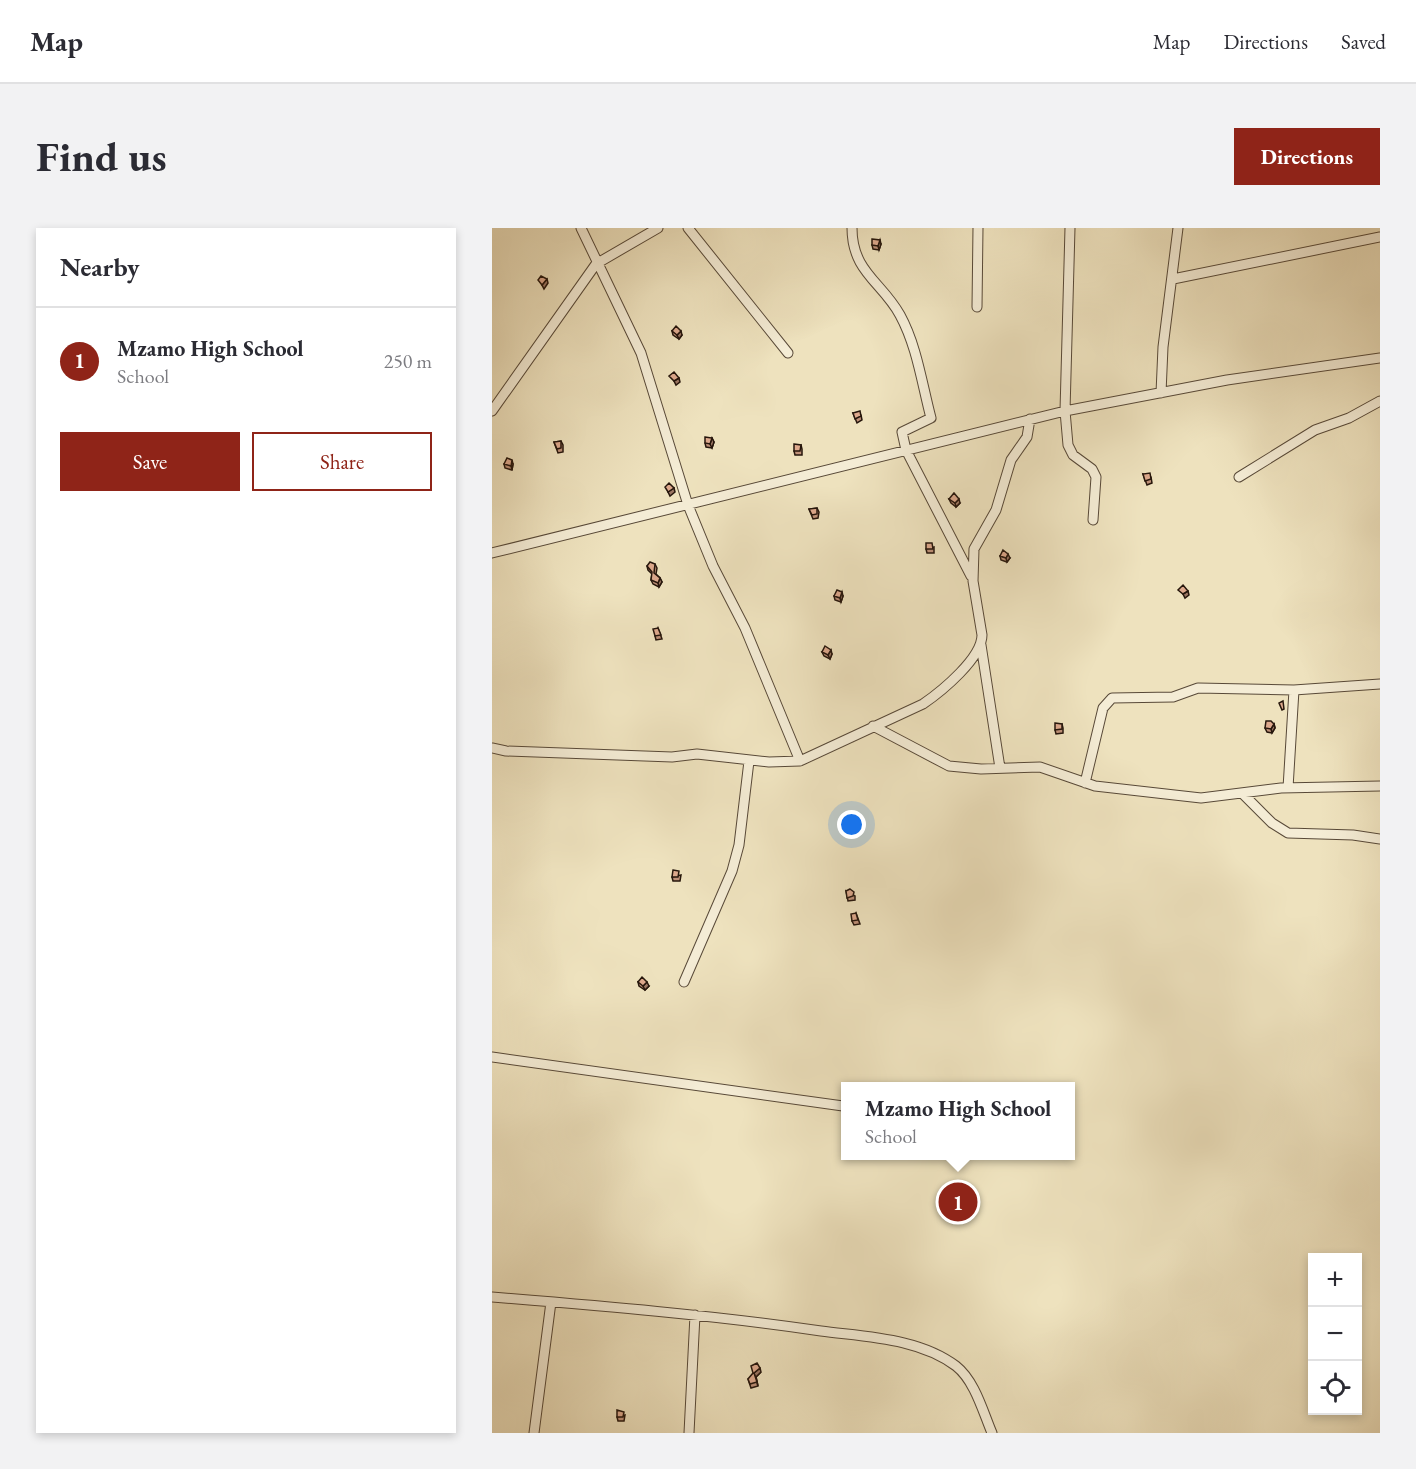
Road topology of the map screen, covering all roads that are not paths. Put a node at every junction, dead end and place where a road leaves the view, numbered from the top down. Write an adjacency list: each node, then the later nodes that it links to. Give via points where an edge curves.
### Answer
1 (581, 228): 9 (street)
2 (658, 228): 9 (street)
3 (688, 228): 12 (street)
4 (852, 228): 19 (street, via 857,260 900,314 912,341 931,418 902,432)
5 (978, 228): 11 (street)
6 (1070, 228): 17 (street)
7 (1178, 228): 10 (street)
8 (1380, 237): 10 (street)
9 (596, 264): 16 (street); 21 (street, via 641,353)
10 (1173, 279): 14 (street)
11 (976, 307)
12 (788, 352)
13 (1380, 358): 14 (street)
14 (1161, 393): 17 (street)
15 (1380, 401): 20 (street, via 1316,430)
16 (492, 411)
17 (1065, 411): 18 (street); 22 (street, via 1068,445 1096,477)
18 (1030, 419): 19 (street); 24 (street, via 1027,437 1011,460 996,510 974,549)
19 (906, 450): 21 (street); 24 (street)
20 (1239, 477)
21 (688, 505): 23 (street); 31 (street)
22 (1093, 520)
23 (492, 553)
24 (973, 580): 25 (street)
25 (981, 645): 28 (street, via 939,693); 32 (street)
26 (1380, 684): 27 (street)
27 (1294, 690): 33 (street, via 1198,688 1173,697 1112,698 1103,708); 35 (street)
28 (873, 726): 31 (street); 32 (street, via 949,766)
29 (492, 748): 30 (street, via 506,752 621,757 697,754)
30 (749, 760): 31 (street); 38 (street, via 732,871)
31 (800, 761)
32 (1000, 768): 33 (street, via 1046,768)
33 (1085, 783): 36 (street, via 1201,798)
34 (1380, 786): 35 (street)
35 (1288, 788): 36 (street)
36 (1243, 794): 37 (street, via 1288,833)
37 (1380, 839)
38 (684, 982)
39 (492, 1057): 40 (street)
40 (841, 1106)
41 (492, 1297): 42 (street)
42 (551, 1302): 43 (street); 44 (street)
43 (695, 1315): 45 (street); 46 (street, via 880,1339 931,1350 958,1367 973,1389)
44 (534, 1433)
45 (690, 1433)
46 (992, 1433)

